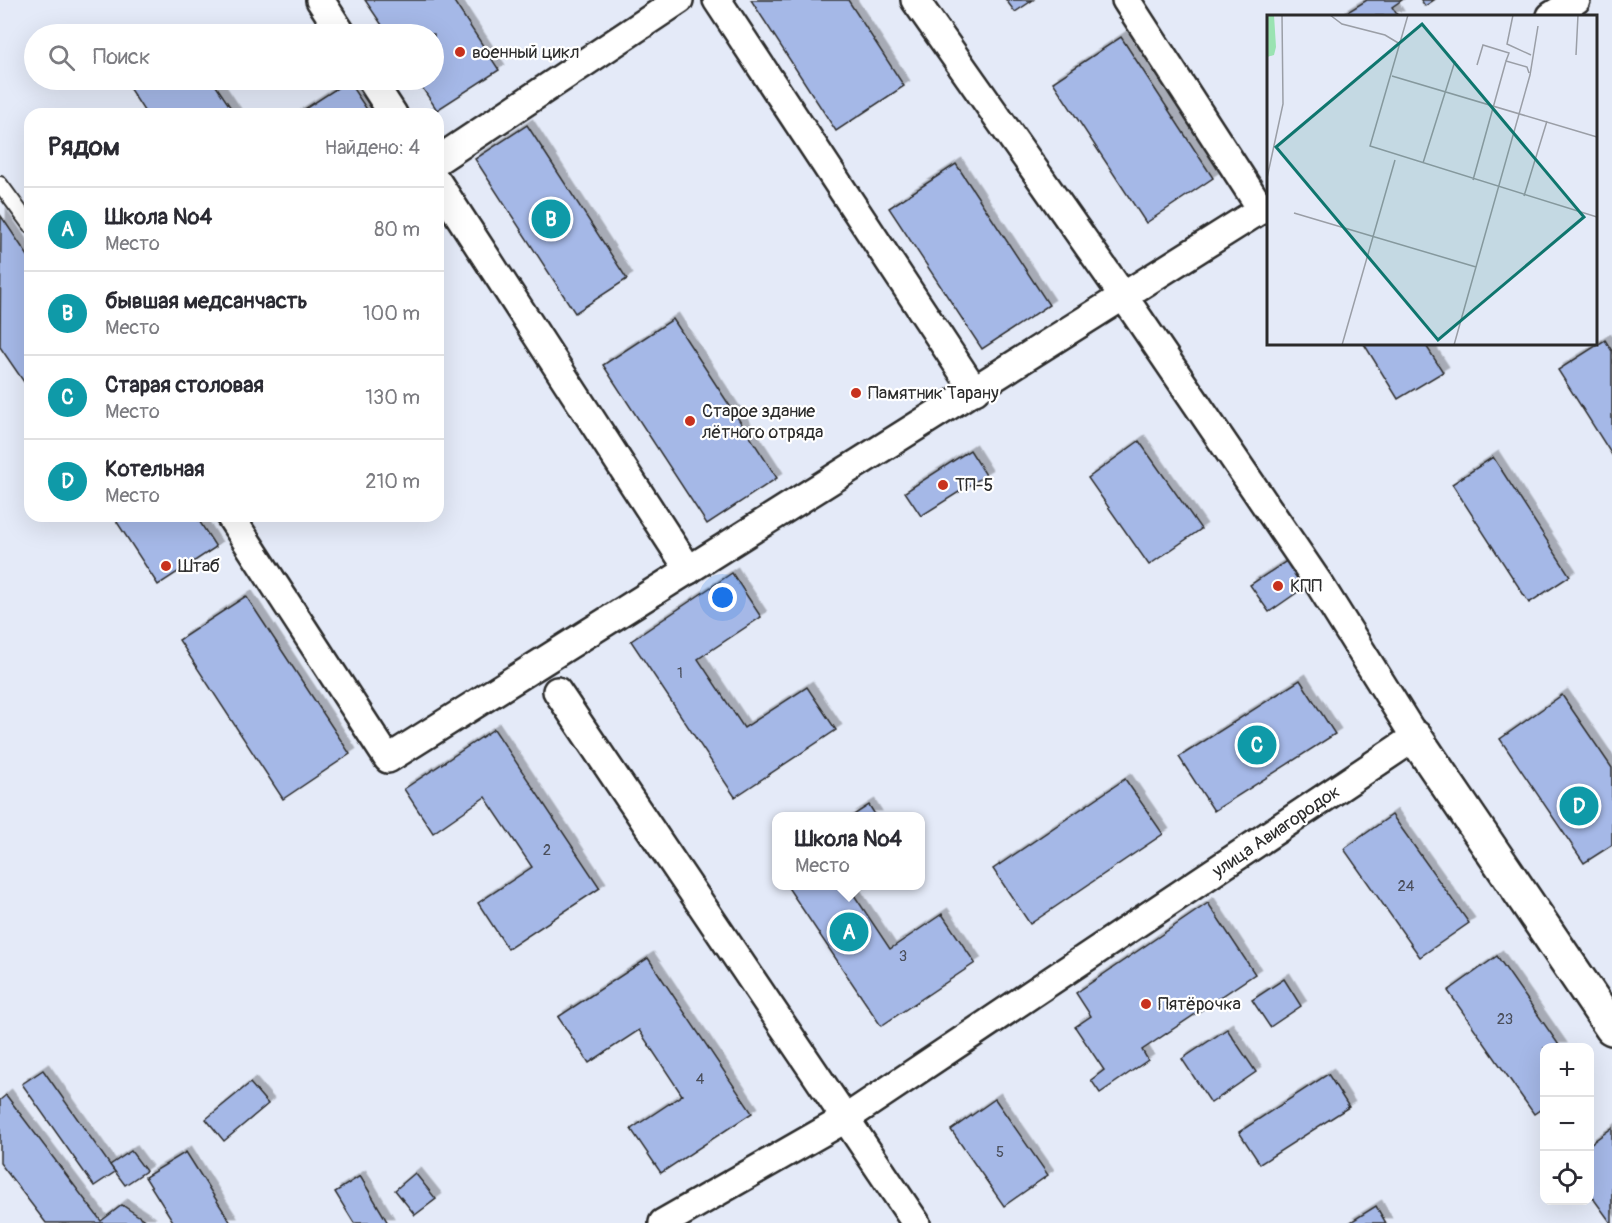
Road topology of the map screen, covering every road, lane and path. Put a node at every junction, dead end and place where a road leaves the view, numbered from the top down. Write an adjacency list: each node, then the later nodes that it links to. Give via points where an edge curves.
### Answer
1 (320, 0): 8 (street)
2 (679, 0): 11 (street)
3 (717, 0): 17 (street)
4 (915, 0): 16 (street)
5 (1125, 0): 14 (street)
6 (1576, 0): 7 (street)
7 (1553, 15)
8 (336, 24)
9 (377, 90): 10 (street)
10 (389, 108)
11 (444, 156)
12 (2, 191): 15 (lane)
13 (444, 192): 19 (street)
14 (1265, 208): 16 (street)
15 (24, 218)
16 (1124, 297): 17 (street); 21 (street, via 1318,582)
17 (975, 391): 19 (street)
18 (234, 522): 19 (street, via 388,759)
19 (689, 570)
20 (557, 691): 23 (street)
21 (1415, 737): 22 (street); 23 (street, улица Авиагородок)
22 (1612, 1028)
23 (845, 1119): 24 (street, улица Авиагородок); 25 (street)
24 (663, 1223)
25 (916, 1223)

